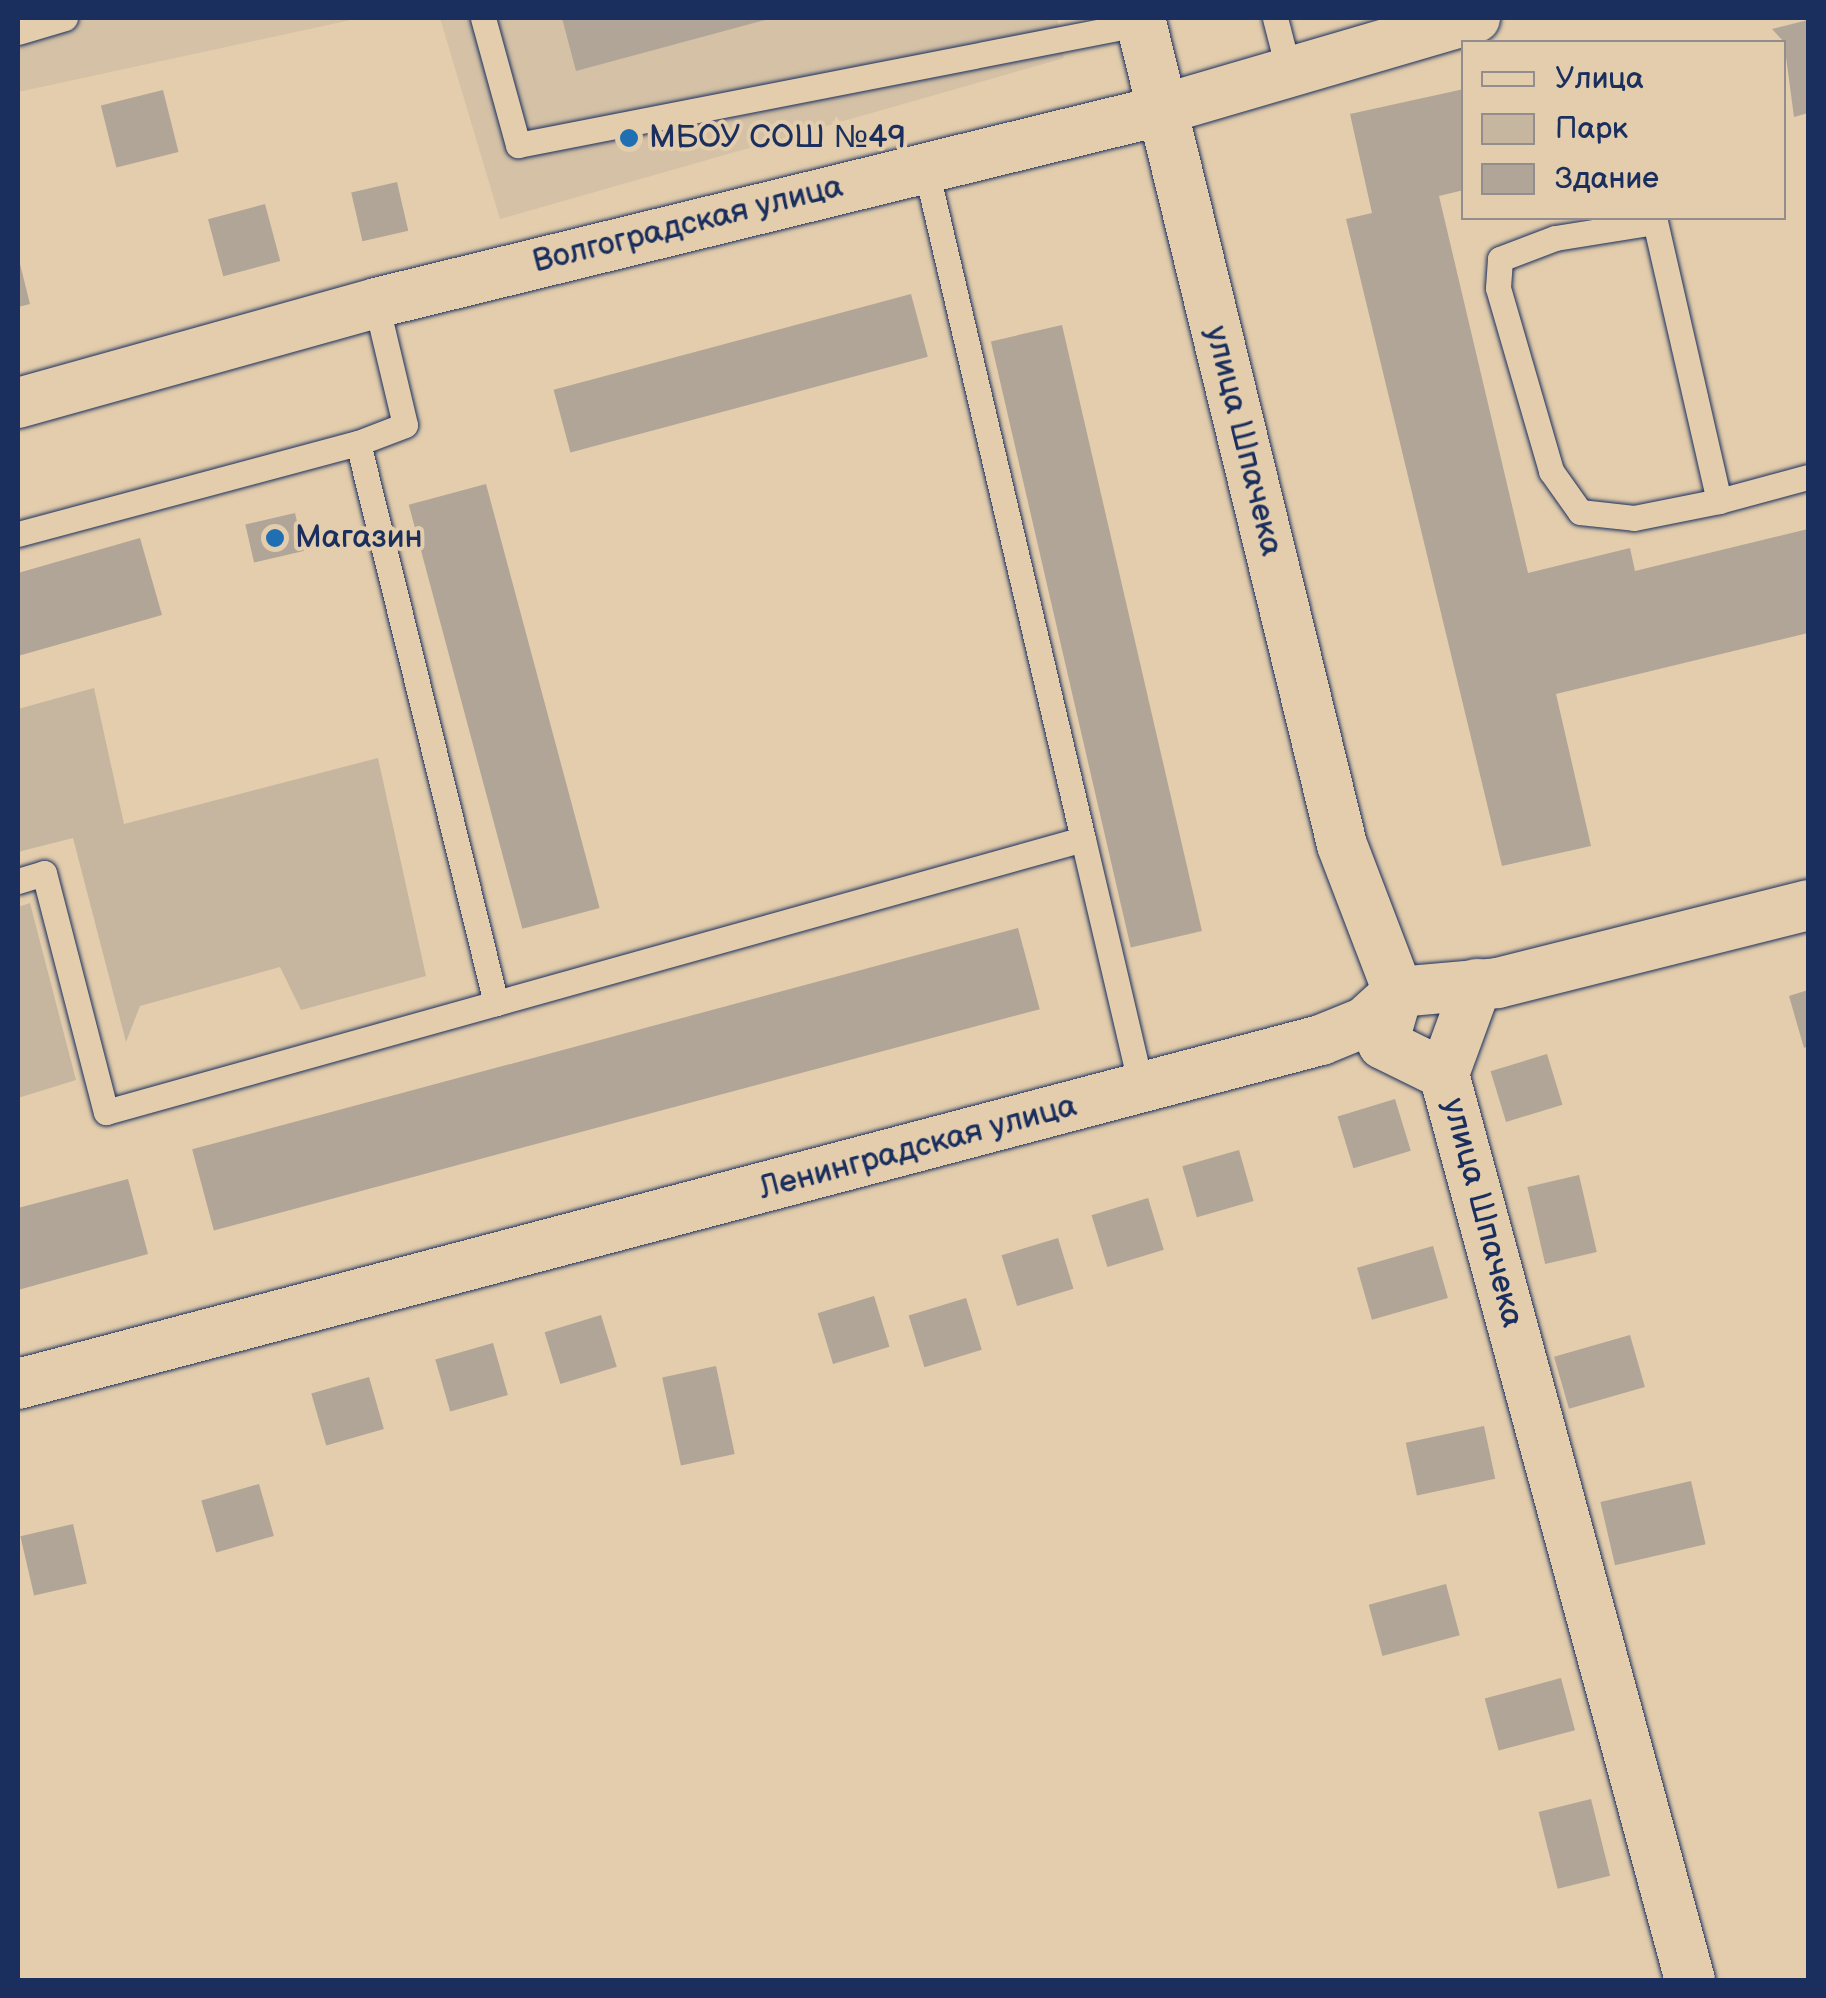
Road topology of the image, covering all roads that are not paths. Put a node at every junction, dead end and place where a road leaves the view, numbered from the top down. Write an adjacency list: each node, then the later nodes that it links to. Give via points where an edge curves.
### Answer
1 (66, 18): 6 (lane)
2 (483, 18): 5 (lane, via 518,145)
3 (1275, 18): 7 (lane)
4 (1475, 18): 7 (street, Волгоградская улица)
5 (1132, 22): 8 (street, улица Шпачека)
6 (18, 32)
7 (1289, 72): 8 (street, Волгоградская улица)
8 (1162, 110): 9 (street, Волгоградская улица); 20 (street, улица Шпачека, via 1342,845)
9 (925, 165): 10 (street, Волгоградская улица); 16 (lane)
10 (376, 303): 11 (street, Волгоградская улица); 12 (lane, via 405,425)
11 (18, 404)
12 (358, 443): 15 (lane); 21 (lane)
13 (1808, 476): 14 (lane)
14 (1719, 501): 14 (lane, via 1656,222 1556,238 1500,259 1498,288 1563,496 1580,512 1634,518)
15 (18, 534)
16 (1083, 839): 21 (lane); 23 (lane)
17 (18, 881): 21 (lane, via 44,873 106,1112)
18 (1808, 905): 19 (street)
19 (1477, 984): 20 (street); 22 (street)
20 (1398, 992): 22 (street, улица Шпачека, via 1383,1044); 23 (street, Ленинградская улица, via 1365,1022 1321,1040)
21 (496, 1002)
22 (1444, 1074): 25 (street, улица Шпачека)
23 (1142, 1090): 24 (street, Ленинградская улица)
24 (18, 1384)
25 (1690, 1980)

